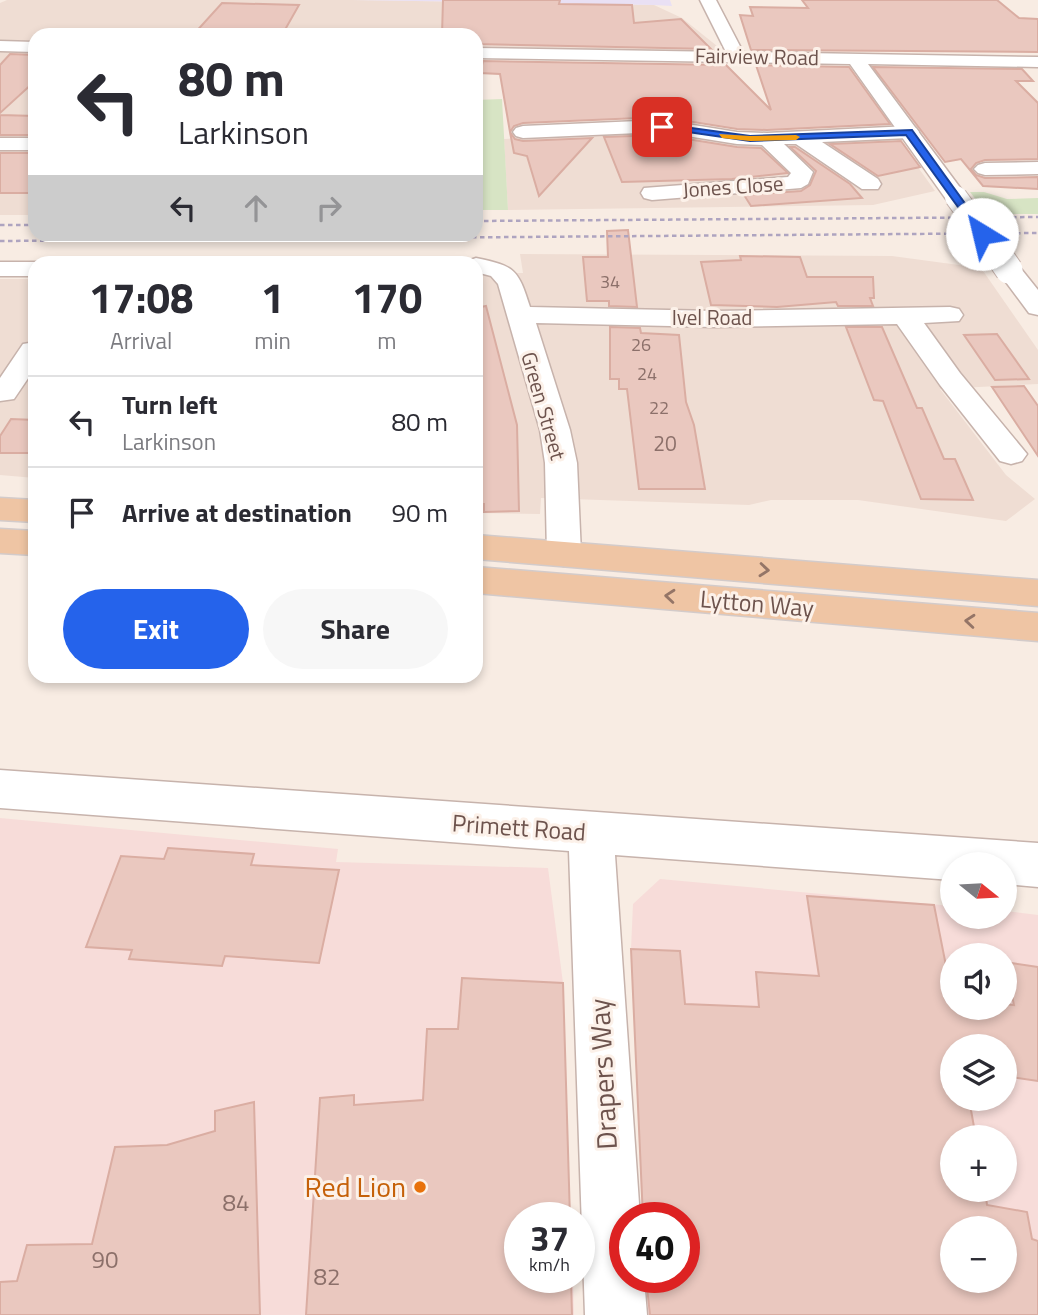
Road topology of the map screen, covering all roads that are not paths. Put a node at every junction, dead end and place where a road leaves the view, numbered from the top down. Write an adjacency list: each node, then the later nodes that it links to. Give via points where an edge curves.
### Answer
1 (708, 0): 5 (street)
2 (0, 46): 3 (street)
3 (28, 47)
4 (483, 53): 5 (street, Fairview Road)
5 (737, 57): 6 (street, Fairview Road)
6 (855, 59): 7 (street, Fairview Road); 9 (street)
7 (1038, 62)
8 (523, 132): 11 (street, via 662,127)
9 (909, 132): 10 (street); 22 (street, bridge)
10 (800, 137): 11 (street); 17 (street)
11 (767, 139): 18 (street, Jones Close, via 802,172 793,184)
12 (0, 144): 13 (street)
13 (28, 144)
14 (1020, 152): 15 (street)
15 (1037, 168): 16 (street)
16 (985, 169)
17 (870, 184)
18 (652, 193)
19 (485, 266): 23 (street, Green Street, via 504,274)
20 (0, 269): 21 (street)
21 (28, 269)
22 (1038, 307)
23 (518, 315): 25 (street, Ivel Road); 35 (street, Green Street, via 555,430)
24 (950, 315): 25 (street, Ivel Road)
25 (905, 316): 29 (street)
26 (28, 357): 28 (street)
27 (28, 394): 28 (street)
28 (2, 396)
29 (1011, 454)
30 (0, 509): 31 (main road)
31 (28, 511)
32 (0, 541): 33 (main road)
33 (28, 543)
34 (483, 548): 35 (main road, Lytton Way)
35 (565, 554): 37 (main road, Lytton Way, one-way to 37)
36 (483, 581): 38 (main road, Lytton Way, one-way to 36)
37 (1038, 593)
38 (1038, 627)
39 (0, 789): 40 (street, Primett Road)
40 (591, 833): 41 (street, Primett Road); 42 (street, Drapers Way)
41 (1038, 865)
42 (616, 1315)

